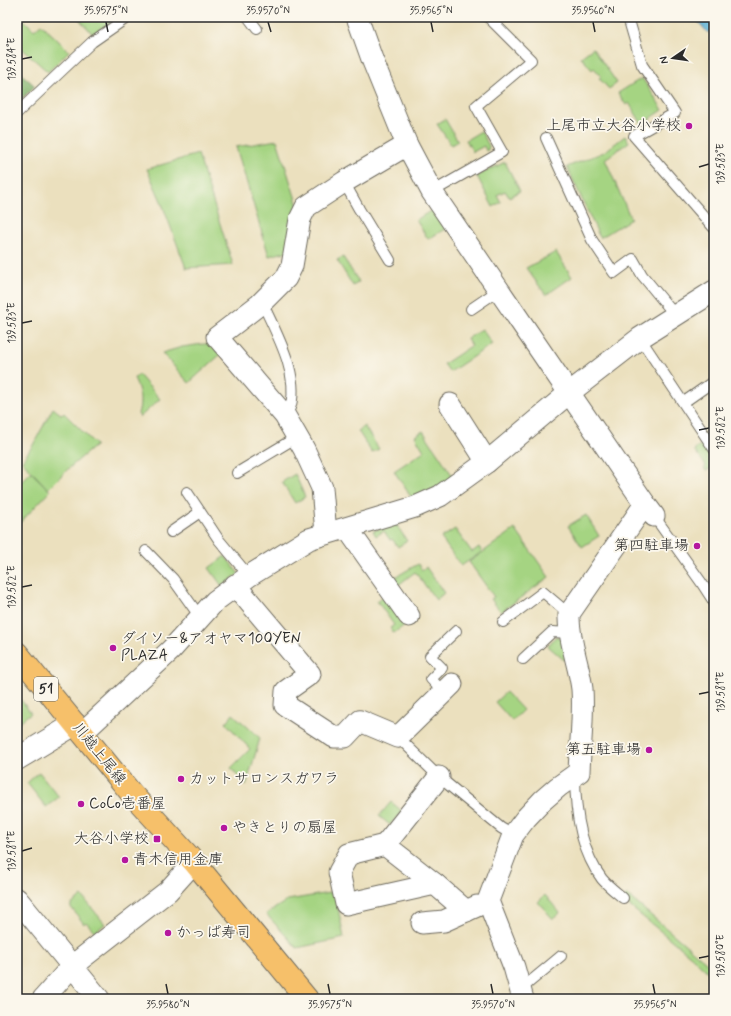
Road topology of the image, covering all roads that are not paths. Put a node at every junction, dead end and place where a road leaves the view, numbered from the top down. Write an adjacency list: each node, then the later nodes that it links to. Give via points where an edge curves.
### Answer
1 (128, 17): 7 (lane, via 92,42)
2 (248, 17): 6 (lane)
3 (357, 17): 9 (street)
4 (488, 17): 11 (lane, via 531,60 476,106 502,152)
5 (628, 17): 12 (lane, via 642,65 675,113 634,136)
6 (257, 29)
7 (17, 113)
8 (546, 138): 18 (lane, via 592,240 614,273 633,259 642,275)
9 (407, 145): 10 (street); 11 (street)
10 (344, 182): 13 (lane); 16 (street, via 306,207 300,219 292,266 286,278)
11 (432, 192): 14 (street)
12 (714, 228)
13 (390, 260)
14 (499, 290): 17 (lane); 21 (street)
15 (714, 291): 18 (street)
16 (262, 302): 24 (lane, via 288,360 293,390 291,406); 24 (street, via 217,337)
17 (471, 309)
18 (676, 315): 19 (street)
19 (640, 338): 21 (street); 22 (lane)
20 (714, 381): 22 (lane)
21 (569, 393): 27 (street); 30 (street)
22 (684, 402): 26 (lane)
23 (450, 404): 27 (street)
24 (285, 416): 25 (street)
25 (297, 437): 28 (lane); 34 (street, via 322,488)
26 (714, 449)
27 (487, 462): 32 (street, via 440,496 415,507)
28 (237, 473)
29 (187, 492): 31 (lane)
30 (650, 510): 37 (lane); 41 (street)
31 (200, 512): 33 (lane); 36 (lane)
32 (347, 528): 34 (street); 38 (street)
33 (171, 532)
34 (326, 533): 36 (street, via 294,547)
35 (146, 551): 39 (lane, via 173,578)
36 (242, 580): 39 (street, via 215,601); 47 (street, via 310,674 286,691 285,705 334,737 345,737 360,721)
37 (714, 602)
38 (409, 616)
39 (200, 617): 46 (street, via 171,650)
40 (503, 622): 41 (lane, via 543,592)
41 (570, 623): 44 (lane, via 552,632); 49 (street, via 582,691 579,772)
42 (456, 631): 45 (lane, via 430,656 442,668 431,679)
43 (17, 653): 46 (main road, 川越上尾線 / 51)
44 (523, 659)
45 (447, 688): 47 (street)
46 (78, 729): 48 (street); 53 (main road, 川越上尾線 / 51, via 131,793)
47 (398, 737): 50 (lane)
48 (17, 759)
49 (576, 774): 51 (street, via 542,800); 55 (lane, via 578,819 586,850 602,879)
50 (439, 777): 51 (lane); 52 (street)
51 (513, 835): 57 (street)
52 (385, 845): 54 (street); 54 (street, via 349,854 339,872 346,904)
53 (194, 862): 61 (street, via 168,892); 65 (main road, 川越上尾線 / 51)
54 (435, 884): 58 (street)
55 (623, 898)
56 (17, 899): 61 (street)
57 (488, 901): 58 (street); 62 (street)
58 (466, 911): 59 (street, via 444,921)
59 (422, 923)
60 (561, 956): 62 (lane)
61 (72, 966): 63 (street); 64 (street)
62 (522, 994)
63 (43, 999)
64 (99, 999)
65 (307, 999)

